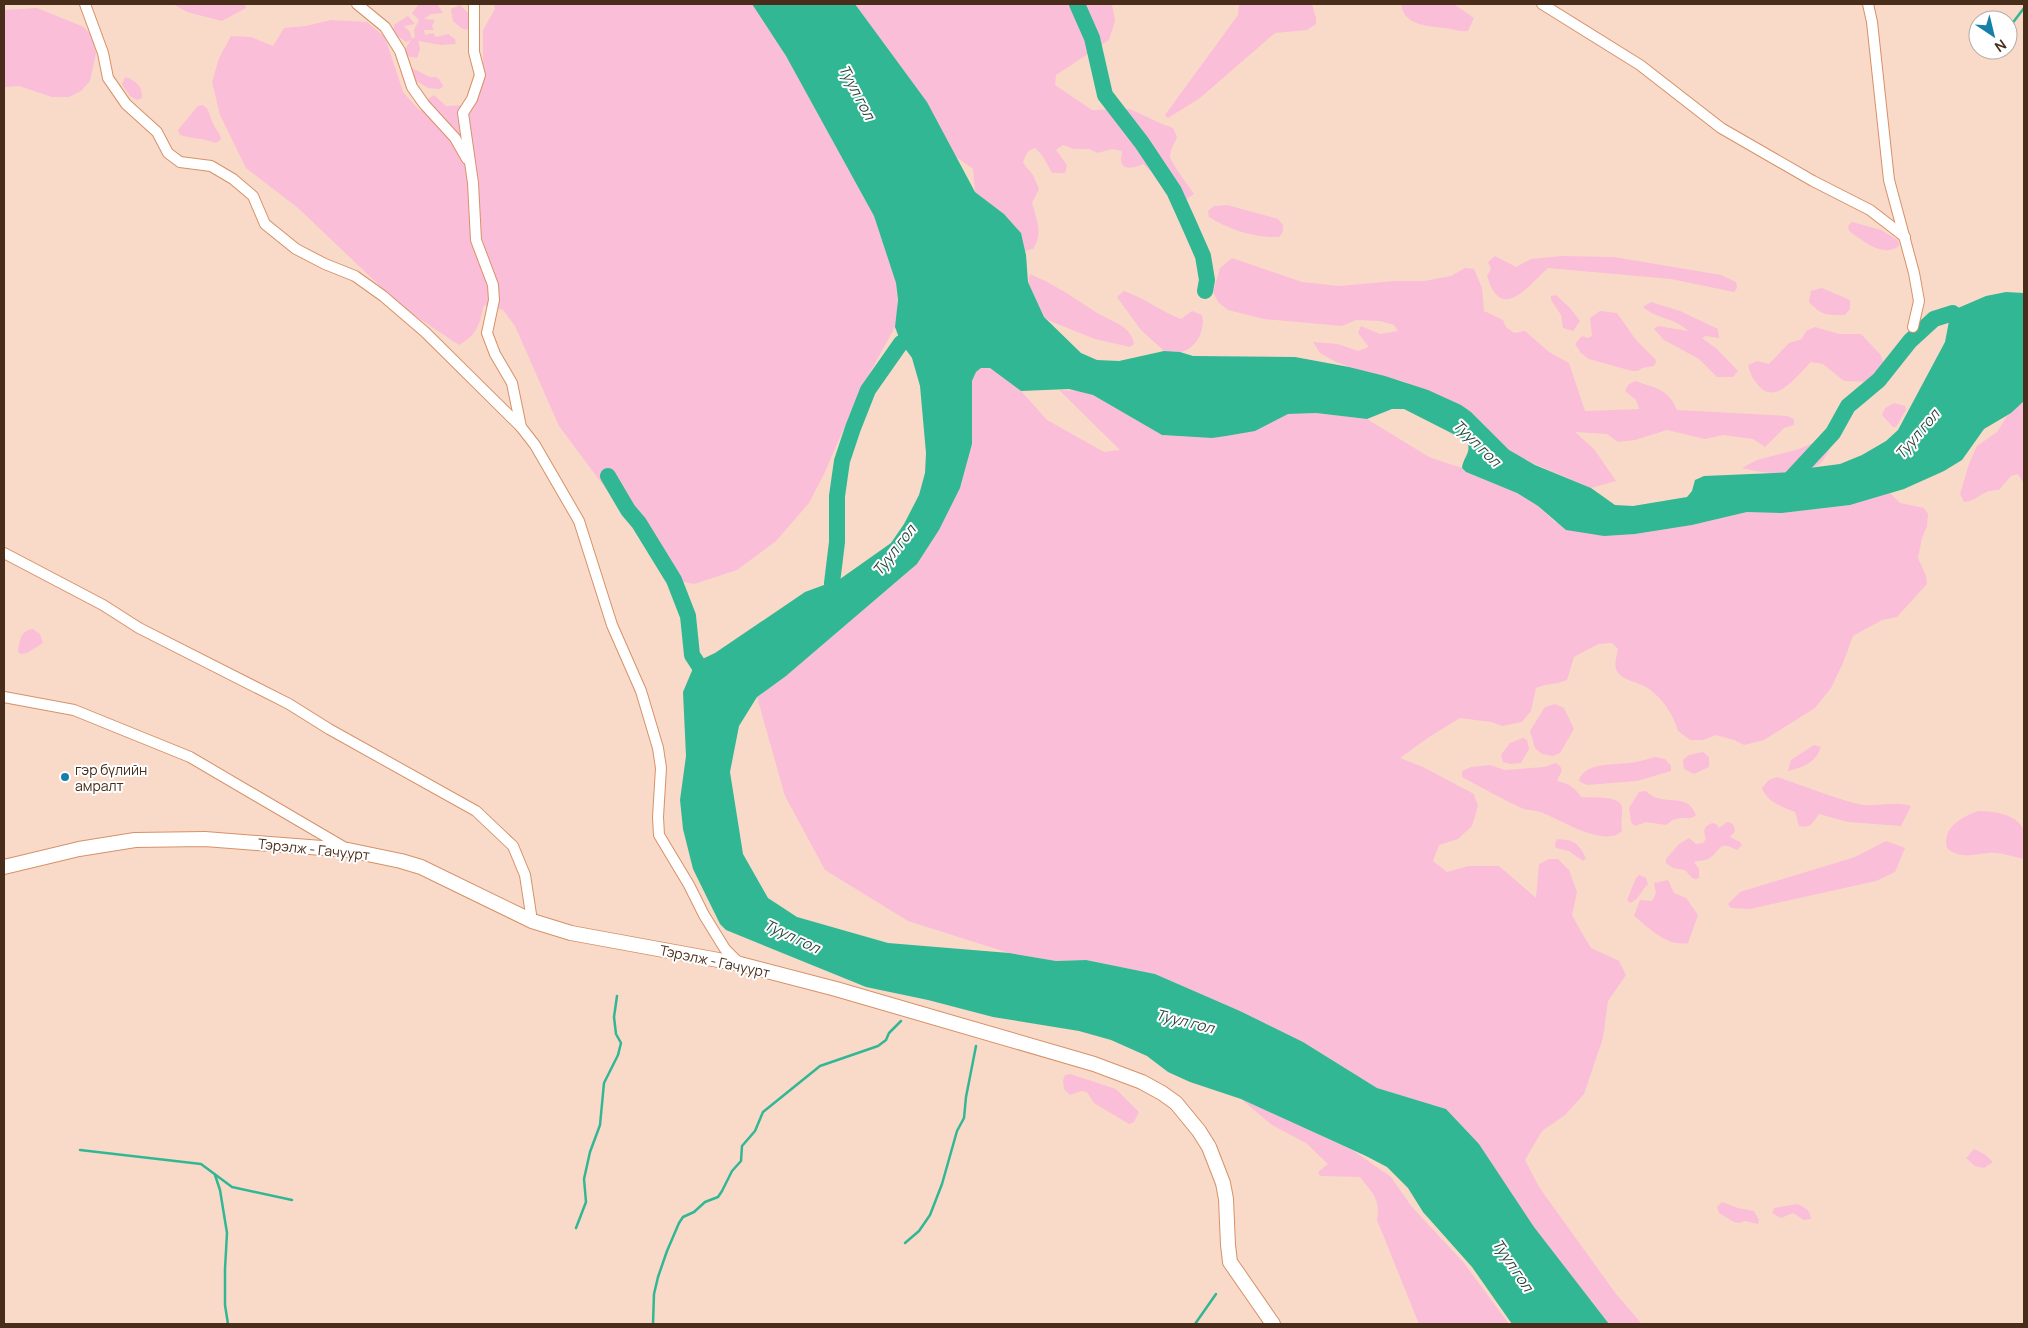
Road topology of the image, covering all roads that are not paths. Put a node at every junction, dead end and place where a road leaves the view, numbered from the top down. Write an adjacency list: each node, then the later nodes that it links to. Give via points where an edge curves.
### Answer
1 (85, 4): 9 (street, via 103,53 108,78 126,104 157,132 168,153 180,162 211,166 233,179 253,196 265,224 296,249 355,276 383,296 425,332)
2 (358, 4): 6 (street, via 385,27 395,41 412,87 455,138)
3 (474, 4): 6 (street, via 474,52 480,75 463,113)
4 (1542, 4): 7 (street, via 1640,65 1721,128 1870,210)
5 (1868, 4): 7 (street, via 1889,180)
6 (470, 164): 9 (street, via 476,240 493,285 494,300 487,333 512,383)
7 (1905, 237): 8 (street, via 1919,301)
8 (1913, 328)
9 (522, 427): 15 (street, via 578,522 612,625 641,691 661,768 659,835 725,949)
10 (4, 553): 14 (street, via 103,605 139,628 289,704 476,811 514,846 525,874)
11 (4, 697): 12 (street, via 74,710 190,757)
12 (348, 850): 13 (main road, Тэрэлж - Гачуурт, via 205,840 135,840); 14 (main road, Тэрэлж - Гачуурт, via 421,867)
13 (4, 867)
14 (532, 922): 15 (main road, Тэрэлж - Гачуурт, via 571,934)
15 (740, 964): 16 (main road, Тэрэлж - Гачуурт, via 1094,1064 1162,1093 1185,1113 1209,1147 1226,1199 1230,1262)
16 (1273, 1324)

